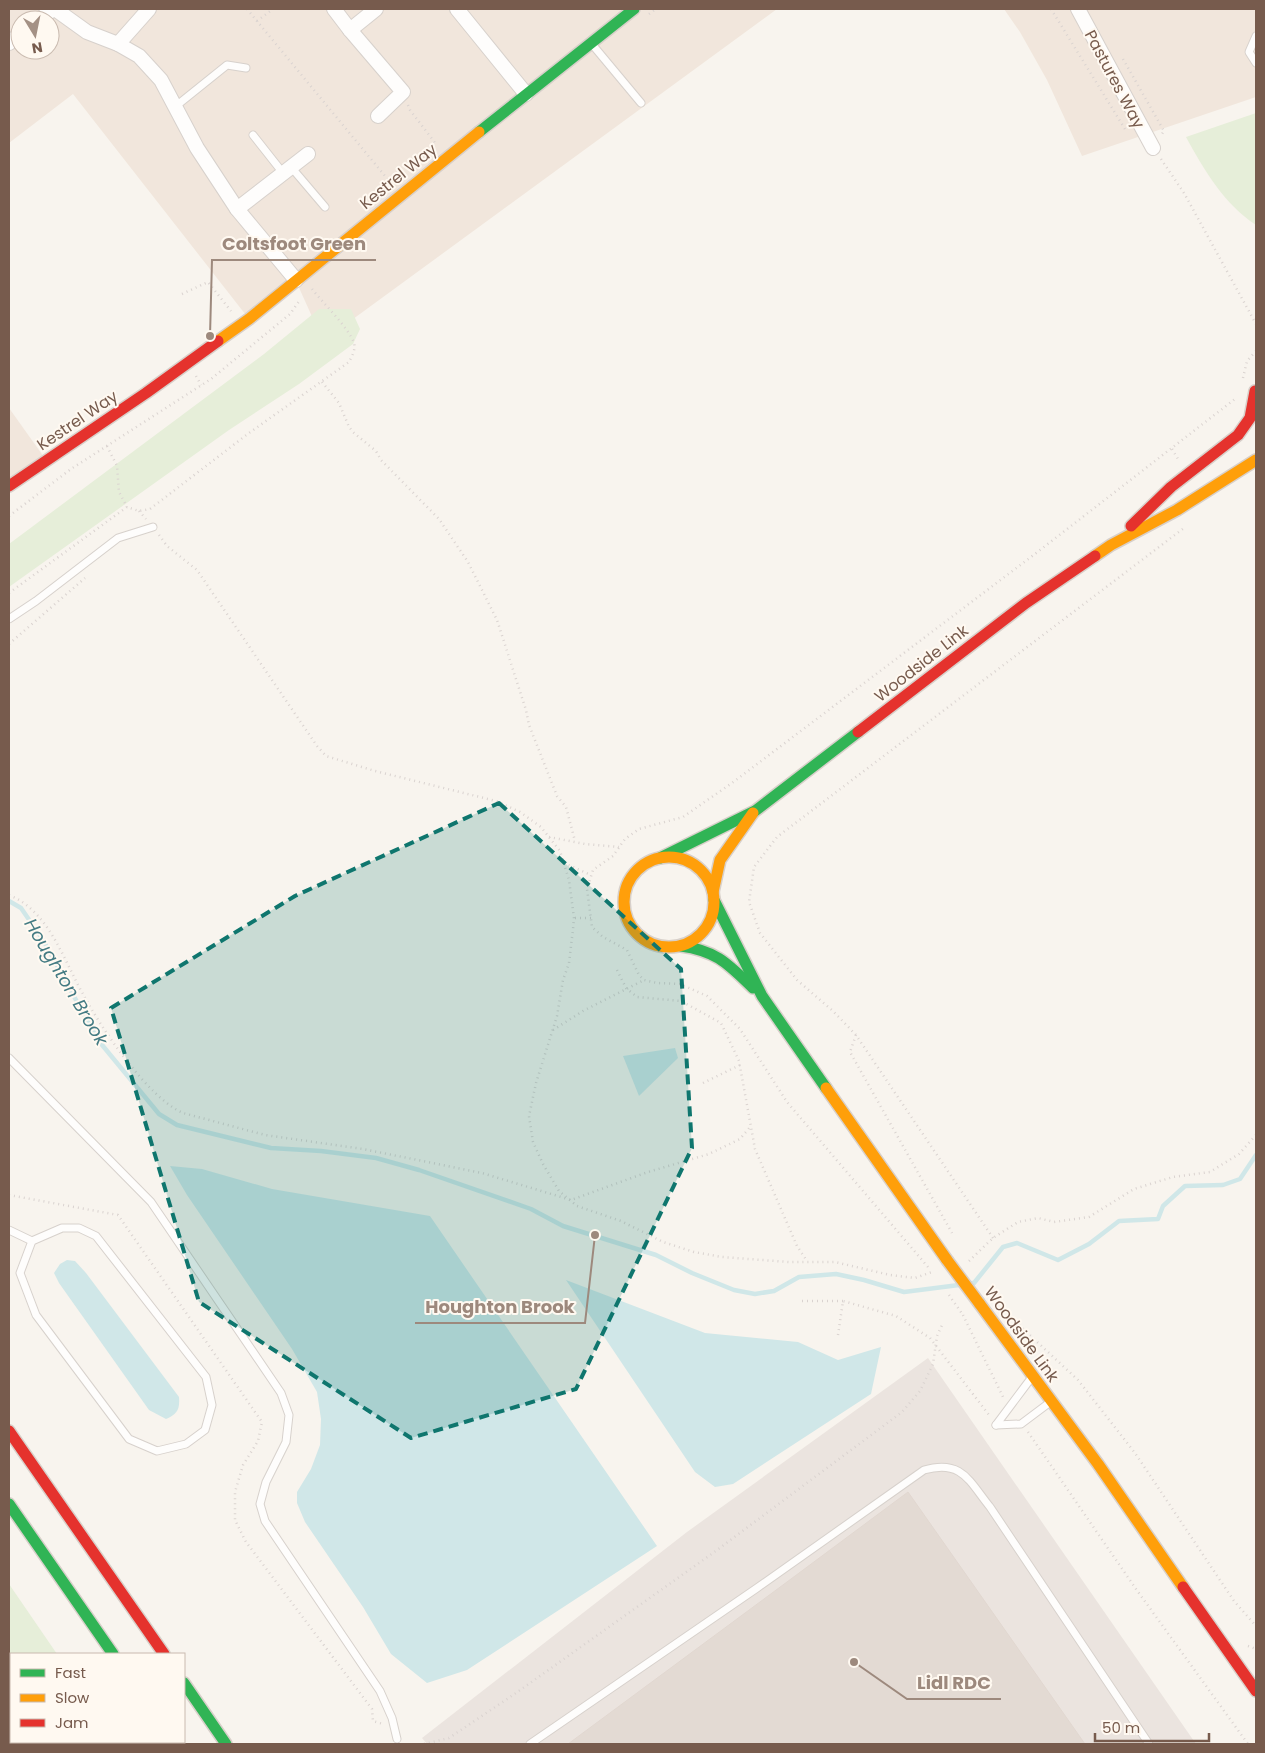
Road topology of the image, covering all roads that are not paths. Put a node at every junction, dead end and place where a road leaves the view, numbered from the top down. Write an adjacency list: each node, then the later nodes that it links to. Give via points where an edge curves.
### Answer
1 (54, 9): 11 (street, via 87,32)
2 (149, 9): 11 (street)
3 (334, 9): 8 (street)
4 (376, 9): 8 (street)
5 (457, 9): 14 (street)
6 (634, 9): 10 (main road, Kestrel Way)
7 (1078, 9): 19 (street, Pastures Way)
8 (350, 30): 17 (street, via 403,92)
9 (1256, 36): 12 (lane, via 1249,52)
10 (590, 43): 14 (main road, Kestrel Way); 15 (lane)
11 (118, 44): 16 (street, via 139,56 162,80)
12 (1256, 63)
13 (246, 68): 16 (lane, via 227,65)
14 (526, 94): 24 (main road, Kestrel Way)
15 (640, 103)
16 (176, 106): 23 (street, via 197,148)
17 (378, 116)
18 (253, 135): 21 (lane)
19 (1153, 148)
20 (308, 154): 21 (street)
21 (287, 170): 22 (lane); 23 (street)
22 (325, 207)
23 (237, 209): 24 (street)
24 (296, 280): 28 (main road, Kestrel Way, via 242,324 146,393)
25 (1256, 387): 26 (main road, Woodside Link); 30 (main road, Woodside Link, via 1250,418 1238,436 1171,487)
26 (1256, 403)
27 (1256, 460): 30 (main road, Woodside Link, via 1177,510)
28 (9, 486)
29 (153, 527): 31 (lane, via 118,538)
30 (1110, 545): 32 (main road, Woodside Link, via 1026,603)
31 (9, 619)
32 (755, 811): 33 (main road, Woodside Link); 34 (main road, Woodside Link, via 720,860)
33 (660, 858): 34 (main road, via 671,857 693,864 705,876); 35 (main road, via 647,863 628,883 624,910 636,934 647,942 667,947)
34 (713, 896): 35 (main road, via 709,924 702,934); 36 (main road, Woodside Link)
35 (681, 946): 36 (main road, Woodside Link, via 702,949 719,958)
36 (762, 996): 40 (main road, Woodside Link, bridge, via 947,1260)
37 (9, 1058): 48 (lane, via 151,1202 280,1393 289,1415 286,1442 266,1482 260,1504 265,1521 380,1691)
38 (9, 1230): 39 (lane)
39 (32, 1241): 39 (lane, via 20,1273 36,1315 130,1439 157,1451 186,1444 205,1430 212,1405 206,1377 96,1236 79,1228 62,1228)
40 (1033, 1376): 41 (main road, Woodside Link); 41 (lane, via 996,1424 1022,1424)
41 (1051, 1401): 47 (main road, Woodside Link)
42 (9, 1432): 45 (main road)
43 (9, 1504): 44 (main road)
44 (112, 1653)
45 (163, 1653)
46 (185, 1684): 49 (main road)
47 (1256, 1691)
48 (397, 1739)
49 (226, 1744)
50 (530, 1744): 51 (lane, via 924,1470 937,1466 949,1466 960,1471 990,1508)
51 (1149, 1744)

